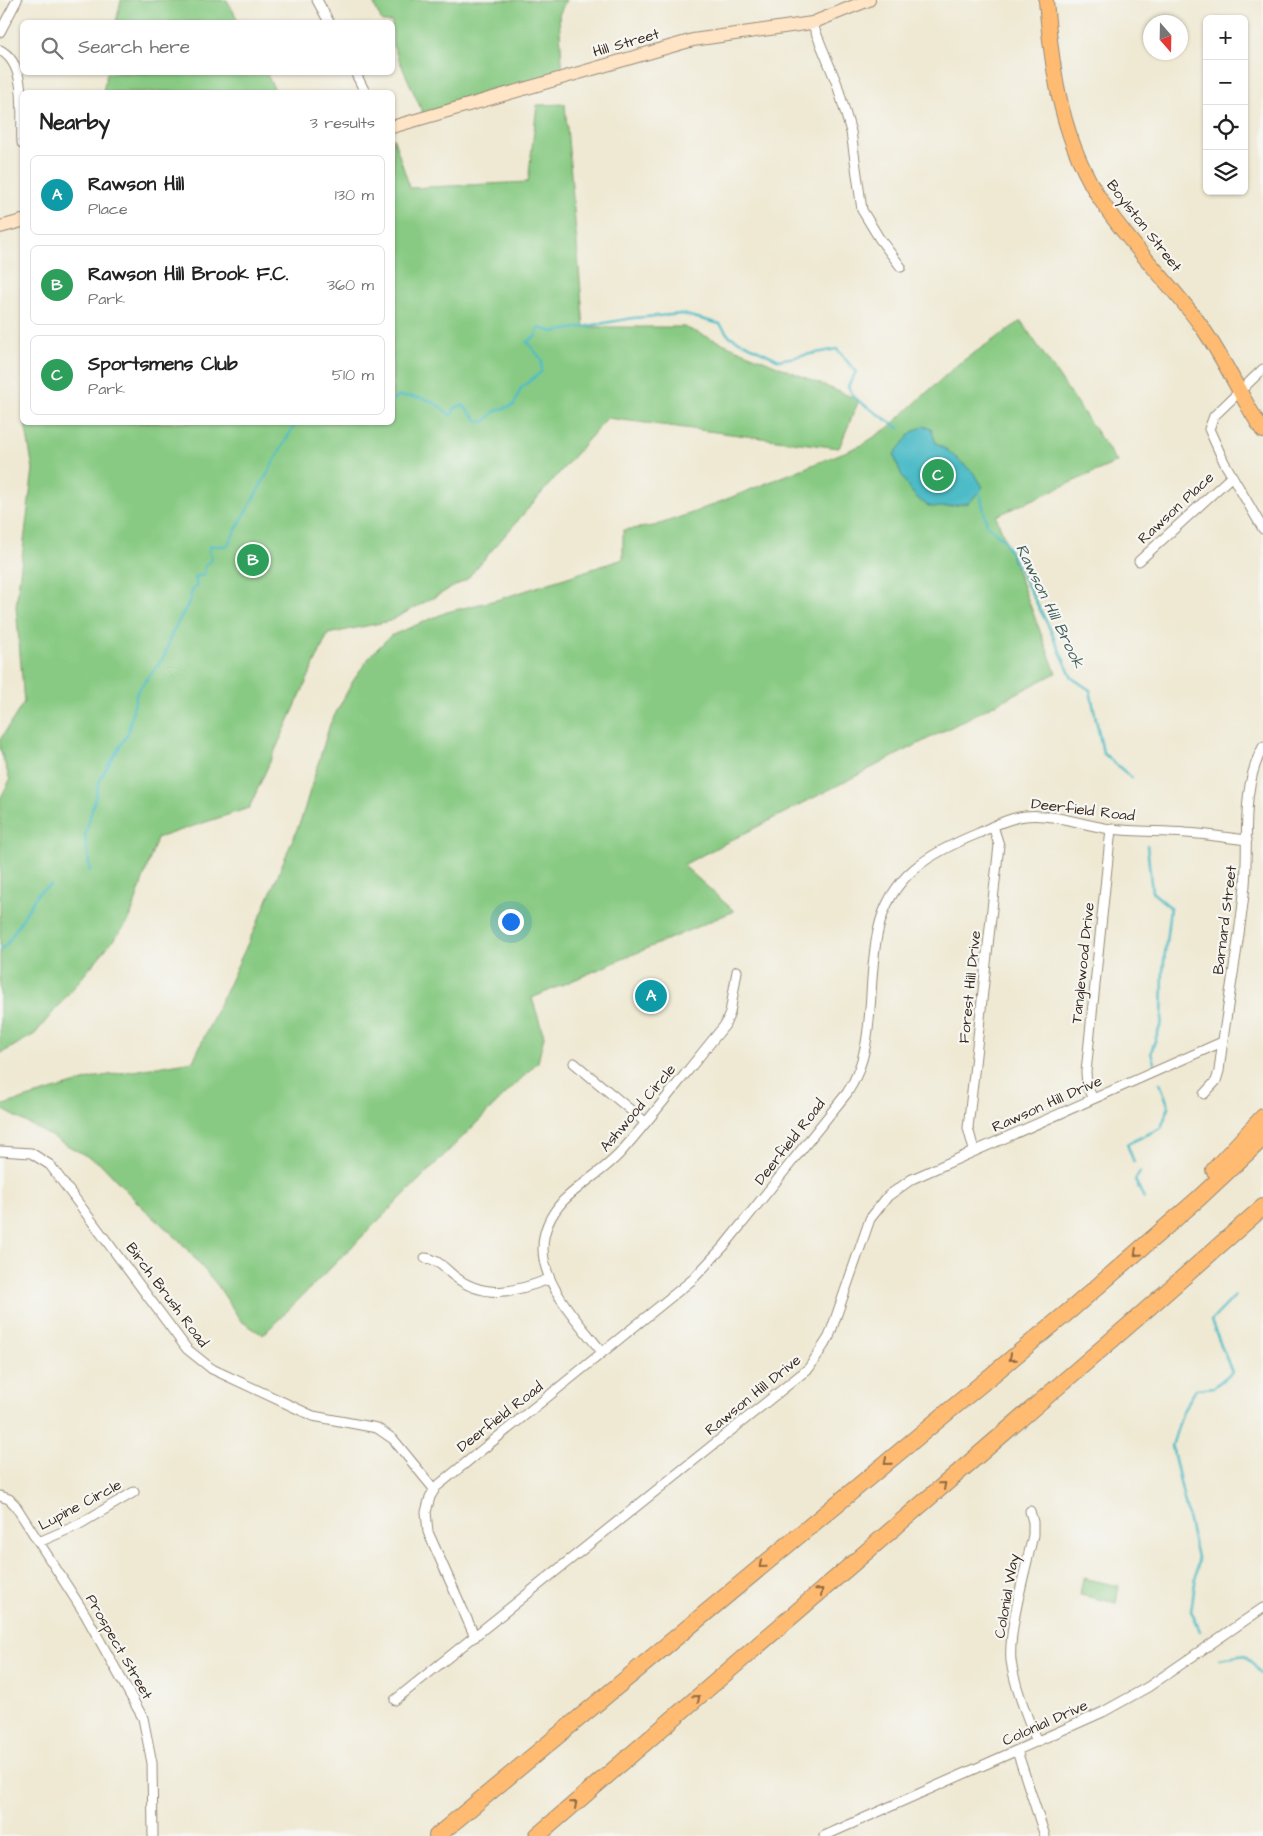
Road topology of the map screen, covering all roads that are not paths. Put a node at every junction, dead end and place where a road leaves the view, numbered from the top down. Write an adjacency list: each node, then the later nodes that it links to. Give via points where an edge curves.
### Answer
1 (17, 0): 7 (street)
2 (317, 0): 5 (street)
3 (869, 0): 6 (street, Hill Street)
4 (1046, 0): 17 (main road, Boylston Street, via 1055,82 1067,131 1080,163 1104,206 1202,327)
5 (328, 20)
6 (812, 23): 12 (street, Hill Street, via 698,38); 15 (street, via 837,84 851,132 862,210)
7 (0, 32)
8 (0, 50): 10 (street, via 12,62)
9 (356, 75): 11 (street)
10 (21, 90)
11 (363, 90)
12 (395, 126)
13 (20, 222): 14 (street)
14 (0, 227)
15 (901, 267)
16 (1263, 369): 17 (street)
17 (1240, 390): 18 (main road, Boylston Street); 19 (street, via 1214,416 1209,429)
18 (1261, 430)
19 (1232, 476): 20 (street); 21 (street, Rawson Place)
20 (1263, 529)
21 (1139, 561)
22 (1263, 747): 25 (street, Barnard Street, via 1251,776)
23 (993, 826): 24 (street, Deerfield Road, via 1018,817 1037,815); 35 (street, Forest Hill Drive, via 999,845 968,1132); 40 (street, Deerfield Road, via 918,864 900,884 884,910 877,937 864,1048 858,1074 847,1093 712,1260 679,1292)
24 (1111, 829): 25 (street, Deerfield Road); 30 (street, Tanglewood Drive, via 1086,1072 1087,1086)
25 (1246, 840): 27 (street, Barnard Street, via 1245,886)
26 (737, 971): 32 (street, Ashwood Circle, via 725,1025)
27 (1222, 1042): 29 (street, Barnard Street, via 1218,1076); 30 (street, Rawson Hill Drive)
28 (574, 1063): 32 (street)
29 (1204, 1094)
30 (1093, 1099): 35 (street, Rawson Hill Drive)
31 (1263, 1117): 37 (highway, via 1169,1216)
32 (645, 1122): 39 (street, Ashwood Circle, via 620,1153 564,1200 553,1214 546,1227 543,1244)
33 (1263, 1138): 37 (highway)
34 (0, 1150): 41 (street, Birch Brush Road, via 31,1154 50,1165 187,1349 198,1359 313,1416 378,1428 393,1439)
35 (974, 1150): 47 (street, Rawson Hill Drive, via 904,1183 878,1207 865,1228 829,1338 809,1368)
36 (1260, 1211): 53 (highway, one-way to 36)
37 (1152, 1239): 52 (highway, one-way to 52)
38 (425, 1258): 39 (street, via 436,1261 469,1285 491,1292 514,1291)
39 (549, 1279): 40 (street, Ashwood Circle)
40 (602, 1352): 41 (street, Deerfield Road)
41 (434, 1489): 47 (street, via 426,1515 428,1532)
42 (134, 1492): 45 (street, Lupine Circle, via 78,1525)
43 (0, 1496): 45 (street, Prospect Street, via 15,1505)
44 (1030, 1511): 49 (street, Colonial Way, via 1032,1535 1012,1634 1011,1660 1018,1691)
45 (39, 1542): 51 (street, Prospect Street, via 96,1631 143,1718 152,1763)
46 (1263, 1608): 49 (street, Colonial Drive, via 1133,1696)
47 (475, 1637): 48 (street, Rawson Hill Drive)
48 (395, 1700)
49 (1037, 1742): 50 (street, Colonial Drive)
50 (1017, 1750): 54 (street, Colonial Drive); 55 (street)
51 (153, 1836)
52 (437, 1836)
53 (537, 1836)
54 (824, 1836)
55 (1045, 1836)

